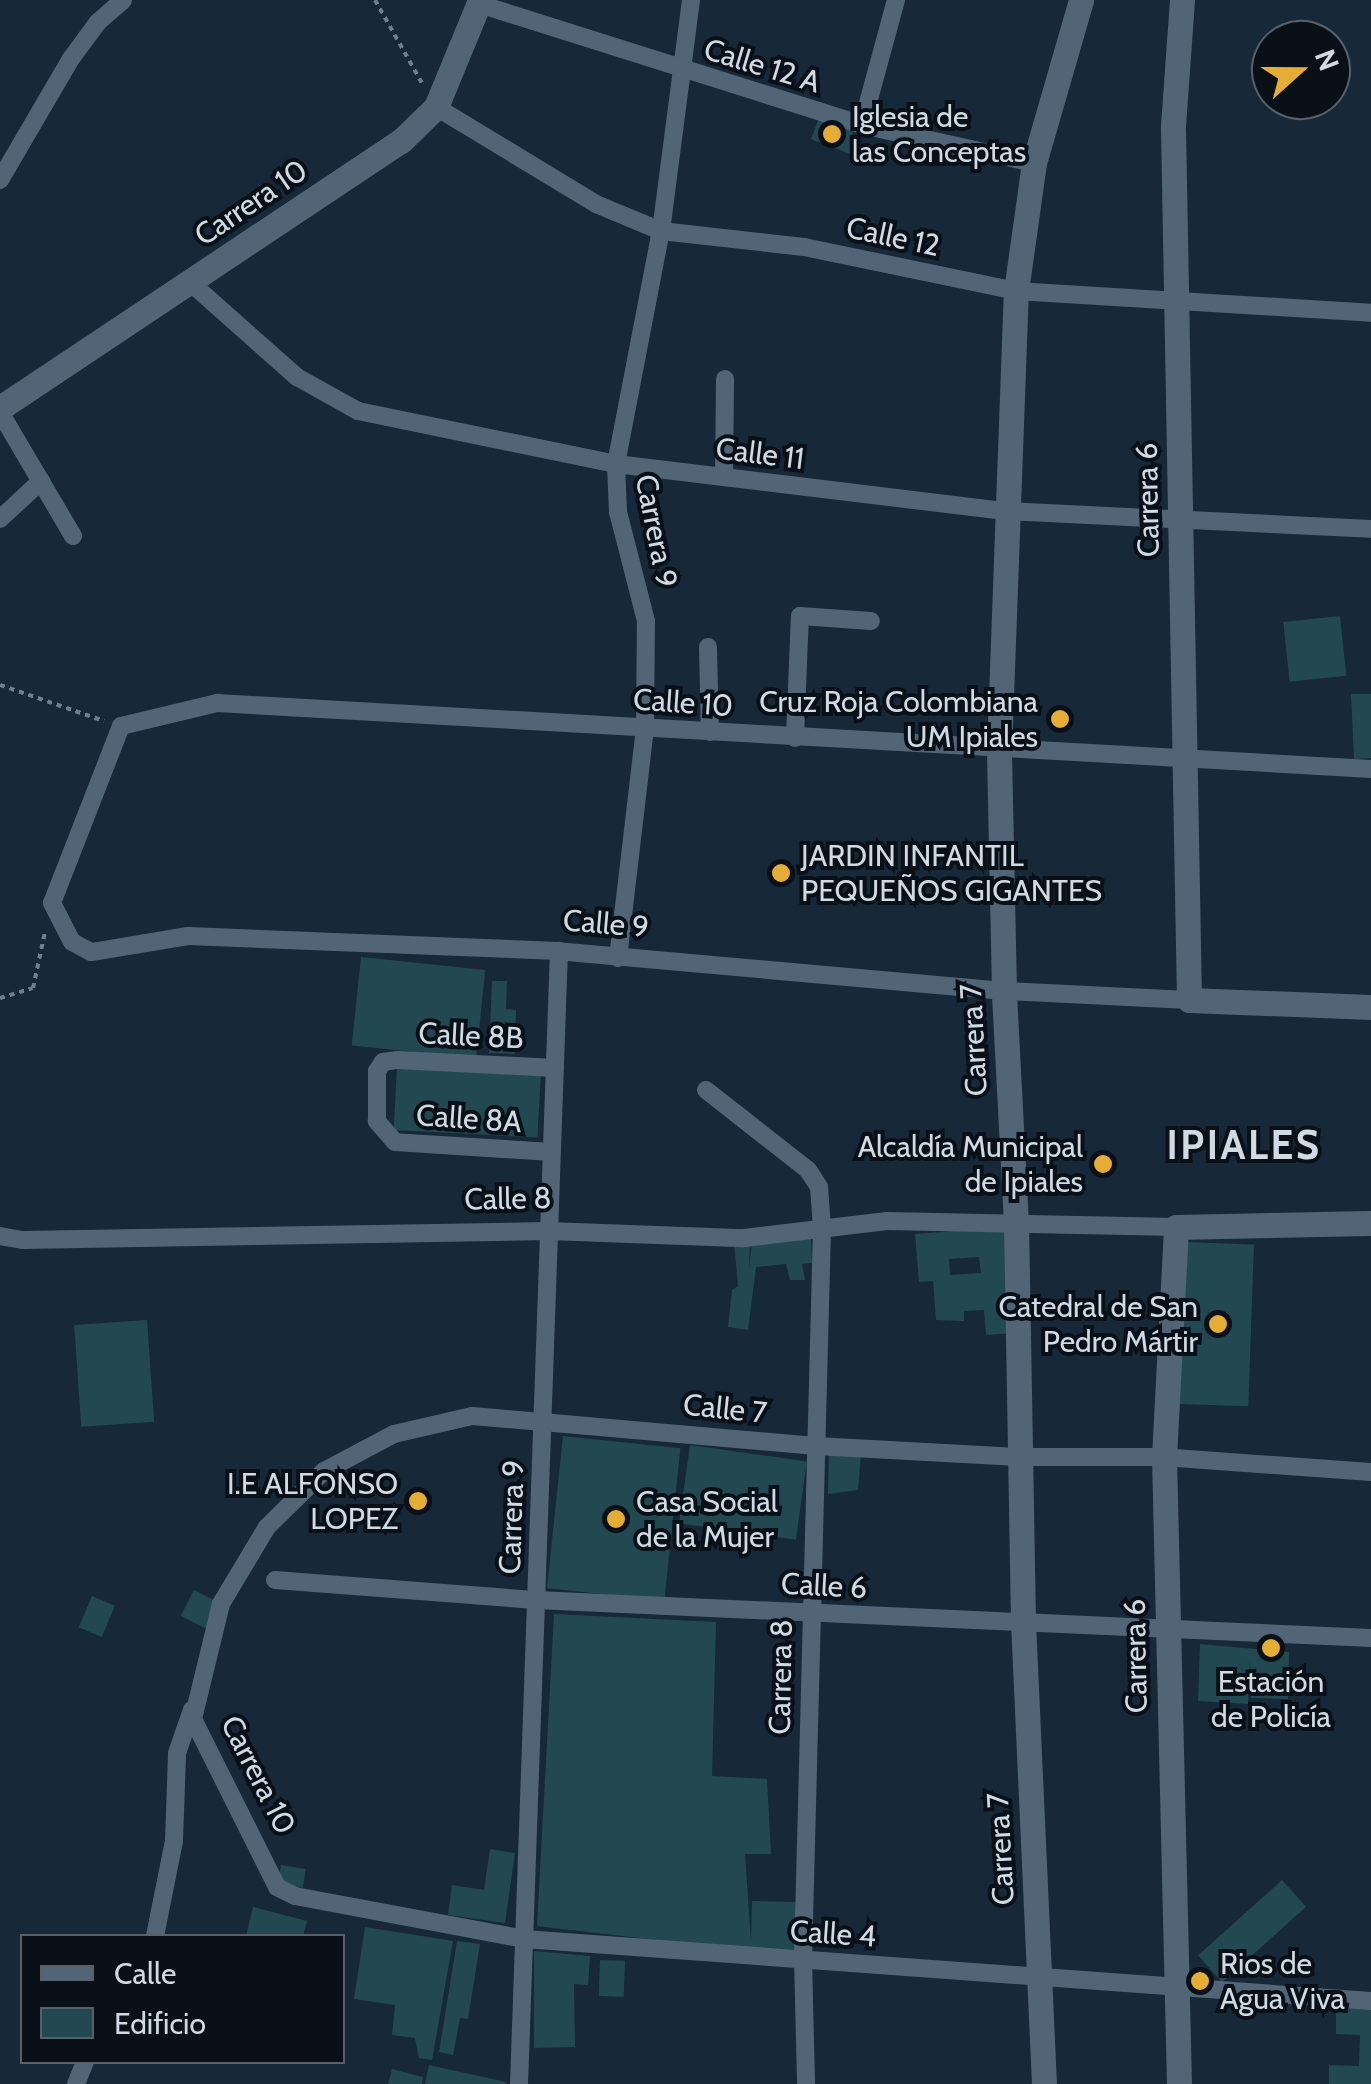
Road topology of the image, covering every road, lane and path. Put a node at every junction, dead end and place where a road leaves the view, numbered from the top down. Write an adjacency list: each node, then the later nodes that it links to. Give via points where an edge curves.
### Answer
1 (123, 0): 12 (street, via 70,60)
2 (375, 0): 9 (path)
3 (691, 0): 8 (street, Carrera 9)
4 (896, 0): 10 (street)
5 (1081, 0): 11 (main road, Carrera 7)
6 (1182, 0): 16 (main road, Carrera 6, via 1173,127)
7 (480, 2): 8 (street, Calle 12 A); 9 (main road, Carrera 10)
8 (680, 70): 10 (street, Calle 12 A); 13 (street, Carrera 9)
9 (436, 107): 13 (street, Calle 12, via 596,204); 14 (main road, Carrera 10, via 400,142)
10 (862, 125): 11 (street, Calle 12 A)
11 (1034, 164): 15 (main road, Carrera 7)
12 (0, 180)
13 (661, 230): 15 (street, Calle 12, via 804,247); 20 (street, Carrera 9)
14 (191, 284): 19 (main road, Carrera 10); 20 (street, Calle 11, via 298,377 358,411)
15 (1016, 291): 16 (street, Calle 12); 23 (main road, Carrera 7)
16 (1178, 298): 17 (street, Calle 12); 25 (main road, Carrera 6)
17 (1371, 313)
18 (726, 379): 21 (street)
19 (0, 410): 22 (street)
20 (616, 464): 21 (street, Calle 11); 32 (street, Carrera 9, via 618,512 646,621)
21 (724, 478): 23 (street, Calle 11)
22 (41, 481): 24 (street); 27 (street)
23 (1004, 511): 25 (street, Calle 11); 35 (main road, Carrera 7)
24 (0, 519)
25 (1181, 522): 26 (street, Calle 11); 36 (main road, Carrera 6)
26 (1371, 529)
27 (73, 536)
28 (871, 620): 34 (street, via 800,616)
29 (708, 648): 33 (street)
30 (0, 685): 31 (path)
31 (121, 726): 32 (street, Calle 10, via 217,703); 38 (street)
32 (645, 728): 33 (street, Calle 10); 40 (street, Carrera 9)
33 (710, 732): 34 (street, Calle 10)
34 (795, 738): 35 (street, Calle 10)
35 (999, 751): 36 (street, Calle 10); 41 (main road, Carrera 7)
36 (1182, 760): 37 (street, Calle 10); 43 (main road, Carrera 6)
37 (1371, 770)
38 (52, 903): 39 (street, Calle 9, via 72,942 91,952 188,936); 42 (path, via 33,988)
39 (559, 951): 40 (street, Calle 9); 45 (street, Carrera 9)
40 (618, 958): 41 (street, Calle 9)
41 (1004, 991): 43 (street, Calle 9); 50 (main road, Carrera 7)
42 (0, 998)
43 (1189, 1000): 44 (main road, Calle 9)
44 (1371, 1007)
45 (555, 1068): 47 (street, Calle 8B, via 384,1062 377,1071 377,1122); 48 (street, Carrera 9)
46 (706, 1090): 49 (street, via 816,1179)
47 (384, 1135): 48 (street, Calle 8A, via 395,1142)
48 (552, 1152): 53 (street, Carrera 9)
49 (821, 1220): 50 (street, Calle 8); 53 (street, Calle 8, via 744,1238); 56 (street, Carrera 8)
50 (1016, 1223): 52 (street, Calle 8); 57 (main road, Carrera 7)
51 (1371, 1223): 52 (main road)
52 (1176, 1227): 58 (main road, Carrera 6)
53 (549, 1231): 54 (street, Calle 8); 55 (street, Carrera 9)
54 (0, 1236)
55 (543, 1419): 56 (street, Calle 7); 61 (street, Carrera 9); 66 (street, Calle 7, via 472,1416 394,1434 324,1471 267,1526 221,1604)
56 (816, 1446): 57 (street, Calle 7); 62 (street, Carrera 8)
57 (1020, 1456): 58 (street, Calle 7); 63 (main road, Carrera 7)
58 (1164, 1456): 59 (street, Calle 7); 64 (main road, Carrera 6)
59 (1371, 1472)
60 (275, 1580): 61 (street, Calle 6)
61 (536, 1600): 62 (street, Calle 6); 69 (street, Carrera 9)
62 (809, 1612): 63 (street, Calle 6); 70 (street, Carrera 8)
63 (1023, 1622): 64 (street, Calle 6); 71 (main road, Carrera 7)
64 (1168, 1629): 65 (street, Calle 6); 72 (main road, Carrera 6)
65 (1371, 1638)
66 (205, 1672): 67 (street, Carrera 10, via 193,1720 277,1887); 68 (street, via 177,1754 174,1841)
67 (295, 1896): 69 (street, Calle 4)
68 (155, 1934)
69 (524, 1939): 70 (street, Calle 4); 74 (street, Carrera 9)
70 (804, 1960): 71 (street, Calle 4); 75 (street, Carrera 8)
71 (1040, 1977): 72 (street, Calle 4); 76 (main road, Carrera 7)
72 (1176, 1986): 73 (street, Calle 4); 77 (main road, Carrera 6)
73 (1371, 2001)
74 (519, 2084)
75 (806, 2084)
76 (1044, 2084)
77 (1179, 2084)

